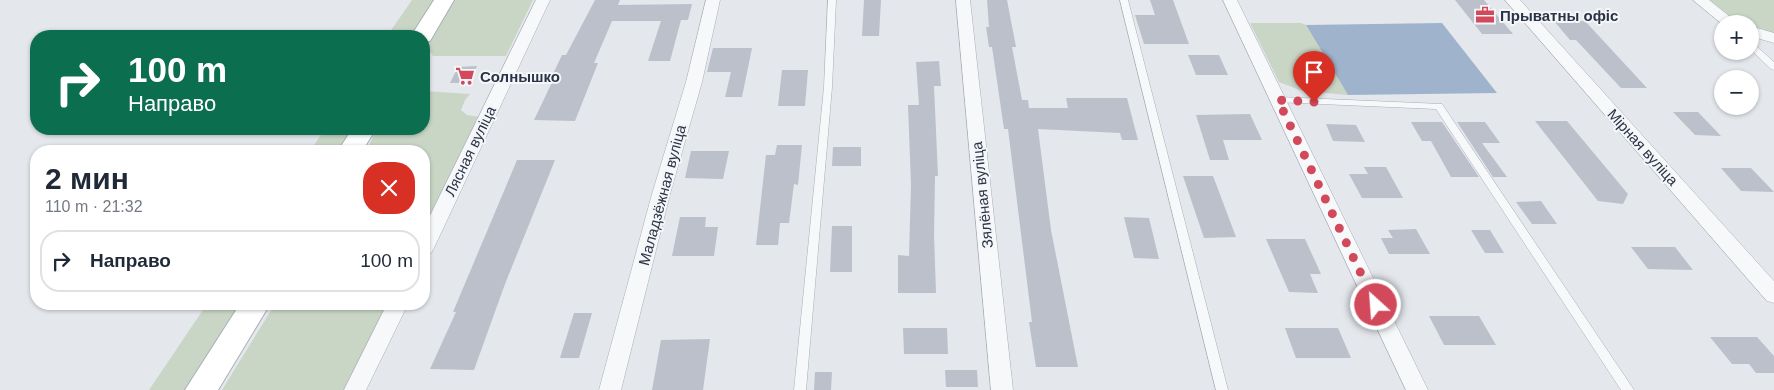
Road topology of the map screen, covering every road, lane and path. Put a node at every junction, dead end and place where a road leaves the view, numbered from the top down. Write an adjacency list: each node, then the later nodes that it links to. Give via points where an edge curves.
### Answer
1 (444, 0): 12 (main road)
2 (543, 0): 18 (street, Лясная вуліца)
3 (713, 0): 24 (street, Маладзёжная вуліца, via 694,82)
4 (832, 0): 25 (lane, via 828,87)
5 (963, 0): 26 (street, Зялёная вуліца)
6 (1124, 0): 27 (lane)
7 (1230, 0): 17 (street)
8 (1512, 0): 19 (street, Мірная вуліца)
9 (1705, 5): 10 (lane); 11 (street)
10 (1717, 15)
11 (1719, 15)
12 (426, 30)
13 (1759, 34): 14 (street)
14 (1774, 38)
15 (1759, 53): 16 (lane)
16 (1774, 67)
17 (1278, 100): 28 (street); 29 (lane, via 1439,106)
18 (430, 235)
19 (1774, 295)
20 (251, 310): 22 (main road)
21 (394, 310): 23 (street)
22 (201, 390)
23 (356, 390)
24 (610, 390)
25 (800, 390)
26 (1002, 390)
27 (1222, 390)
28 (1417, 390)
29 (1628, 390)

